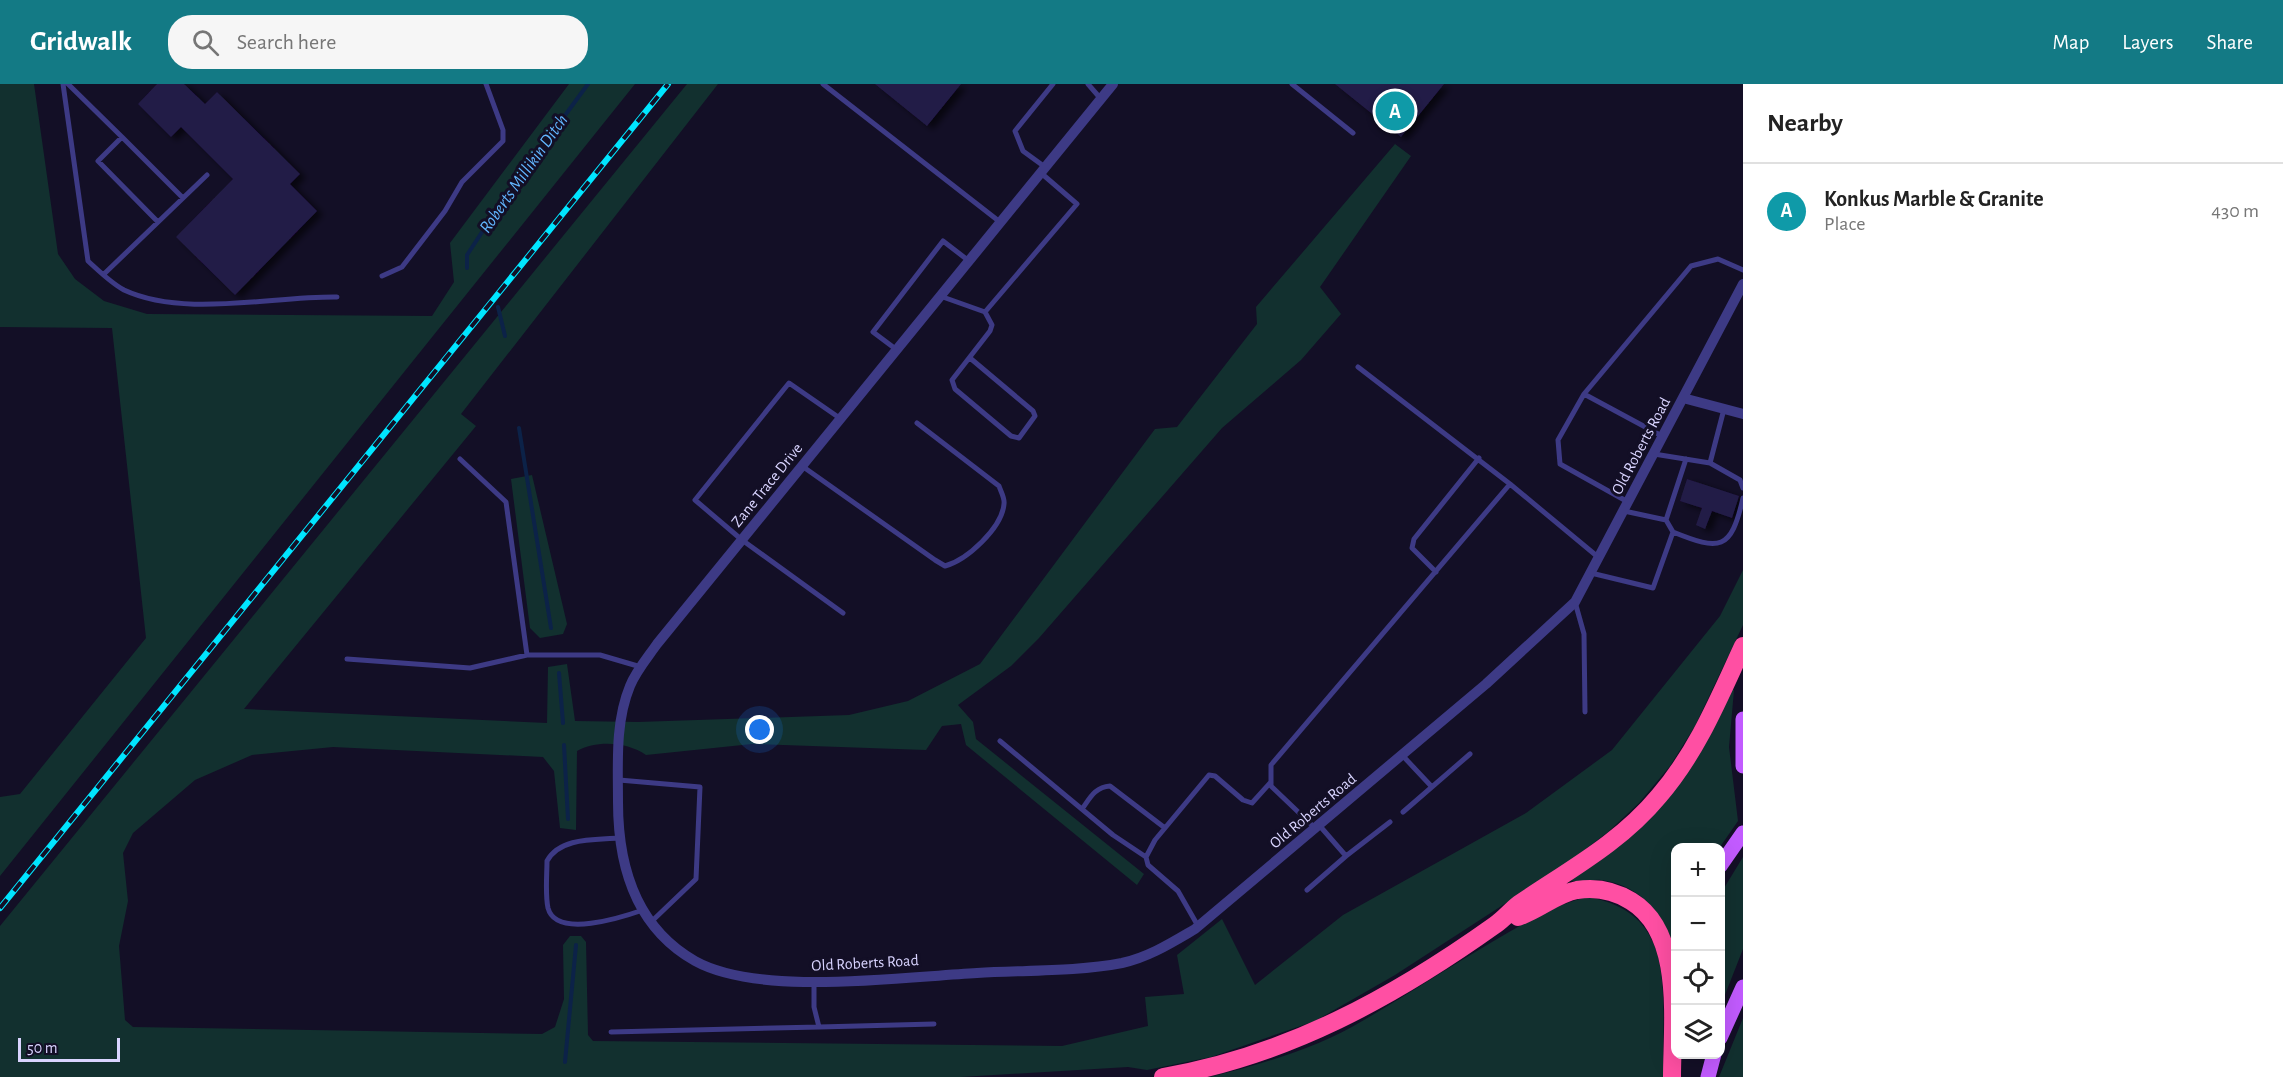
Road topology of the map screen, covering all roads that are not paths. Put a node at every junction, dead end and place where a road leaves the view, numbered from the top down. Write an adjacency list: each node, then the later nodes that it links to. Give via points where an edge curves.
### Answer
1 (63, 84): 19 (lane, via 88,261)
2 (68, 84): 11 (lane)
3 (486, 84): 20 (lane, via 503,130 502,141 462,182 402,267)
4 (823, 84): 16 (lane)
5 (1053, 84): 12 (lane, via 1015,131 1023,151)
6 (1088, 84): 9 (lane)
7 (1113, 84): 9 (street, Zane Trace Drive)
8 (1292, 84): 10 (lane)
9 (1101, 99): 12 (street, Zane Trace Drive)
10 (1353, 133)
11 (122, 137): 14 (lane); 15 (lane, via 98,161)
12 (1043, 170): 16 (street, Zane Trace Drive); 24 (lane, via 1077,204)
13 (207, 175): 14 (lane)
14 (183, 198): 15 (lane)
15 (158, 222): 19 (lane)
16 (1000, 222): 17 (street, Zane Trace Drive)
17 (969, 261): 22 (street, Zane Trace Drive); 25 (lane, via 943,241 873,332)
18 (1743, 270): 28 (lane, via 1718,259 1691,266)
19 (104, 274): 23 (lane, via 123,289 155,299 195,304)
20 (382, 276)
21 (1743, 284): 29 (street, Old Roberts Road)
22 (940, 296): 24 (lane); 25 (street, Zane Trace Drive)
23 (337, 297)
24 (985, 312): 26 (lane, via 992,325)
25 (897, 350): 32 (street, Zane Trace Drive)
26 (970, 358): 26 (lane, via 1033,411 1035,416 1019,438 1011,436 955,389 952,380)
27 (1358, 367): 36 (lane)
28 (1584, 394): 34 (lane); 44 (lane, via 1558,440 1560,464)
29 (1683, 398): 30 (street); 34 (street, Old Roberts Road)
30 (1724, 409): 31 (street); 39 (lane)
31 (1743, 414)
32 (840, 419): 40 (street, Zane Trace Drive); 47 (lane, via 789,383 695,500)
33 (917, 423): 40 (lane, via 999,486 1005,501 1002,513 984,538 958,562 945,566 935,561)
34 (1663, 437): 35 (street, Old Roberts Road)
35 (1654, 454): 38 (lane); 44 (street, Old Roberts Road)
36 (1479, 458): 41 (lane); 49 (lane, via 1414,539 1412,548)
37 (460, 459): 54 (lane, via 506,502)
38 (1686, 459): 39 (lane); 45 (lane)
39 (1710, 463): 42 (lane, via 1740,480)
40 (802, 466): 47 (street, Zane Trace Drive)
41 (1510, 484): 48 (lane); 49 (lane)
42 (1743, 488)
43 (1743, 498): 46 (lane, via 1728,539 1715,545 1703,544)
44 (1626, 506): 45 (lane); 48 (street, Old Roberts Road)
45 (1666, 520): 46 (lane)
46 (1673, 532): 50 (lane, via 1653,588)
47 (742, 540): 52 (lane); 56 (street, Zane Trace Drive)
48 (1599, 558): 50 (street, Old Roberts Road)
49 (1436, 572): 64 (lane, via 1271,765)
50 (1592, 573): 51 (street, Old Roberts Road)
51 (1575, 602): 57 (lane, via 1584,634); 61 (street, Old Roberts Road, via 1520,655)
52 (843, 613)
53 (1743, 646): 79 (highway, via 1699,738 1654,802 1600,852 1517,906)
54 (527, 655): 55 (lane, via 470,668); 56 (lane, via 600,655)
55 (347, 659)
56 (641, 667): 63 (street, Zane Trace Drive, via 621,719)
57 (1584, 712)
58 (1743, 719): 62 (main road)
59 (1000, 741): 66 (lane)
60 (1470, 754): 65 (lane)
61 (1402, 755): 65 (lane); 69 (street, Old Roberts Road)
62 (1743, 765)
63 (619, 780): 72 (street, Zane Trace Drive); 78 (lane, via 700,788 696,879)
64 (1271, 782): 69 (lane); 70 (lane, via 1252,802 1243,800 1215,776 1209,776)
65 (1432, 787): 67 (lane)
66 (1082, 809): 70 (lane, via 1095,791 1110,786); 73 (lane)
67 (1403, 812)
68 (1390, 822): 74 (lane)
69 (1317, 826): 74 (lane); 80 (street, Old Roberts Road)
70 (1165, 828): 73 (lane)
71 (1743, 833): 75 (main road)
72 (618, 838): 77 (street, Zane Trace Drive, via 624,870); 77 (lane, via 581,840 550,856 548,909 564,924 617,919)
73 (1146, 856): 80 (lane, via 1148,866 1178,891)
74 (1346, 856): 76 (lane)
75 (1725, 859)
76 (1307, 890)
77 (643, 910): 78 (street, Zane Trace Drive)
78 (651, 922): 81 (street, Zane Trace Drive)
79 (1498, 923): 90 (highway, via 1391,993 1314,1033 1261,1054); 91 (highway, via 1563,895 1586,890 1617,893 1645,911 1660,934 1667,956)
80 (1198, 926): 82 (street, Old Roberts Road, via 1149,956 1105,965)
81 (681, 952): 82 (street, Old Roberts Road, via 731,976)
82 (814, 981): 85 (lane)
83 (1743, 987): 86 (main road)
84 (934, 1024): 85 (lane)
85 (819, 1027): 87 (lane)
86 (1725, 1027)
87 (611, 1032)
88 (1679, 1059): 91 (main road)
89 (1713, 1059): 92 (main road)
90 (1163, 1077)
91 (1674, 1077)
92 (1708, 1077)

